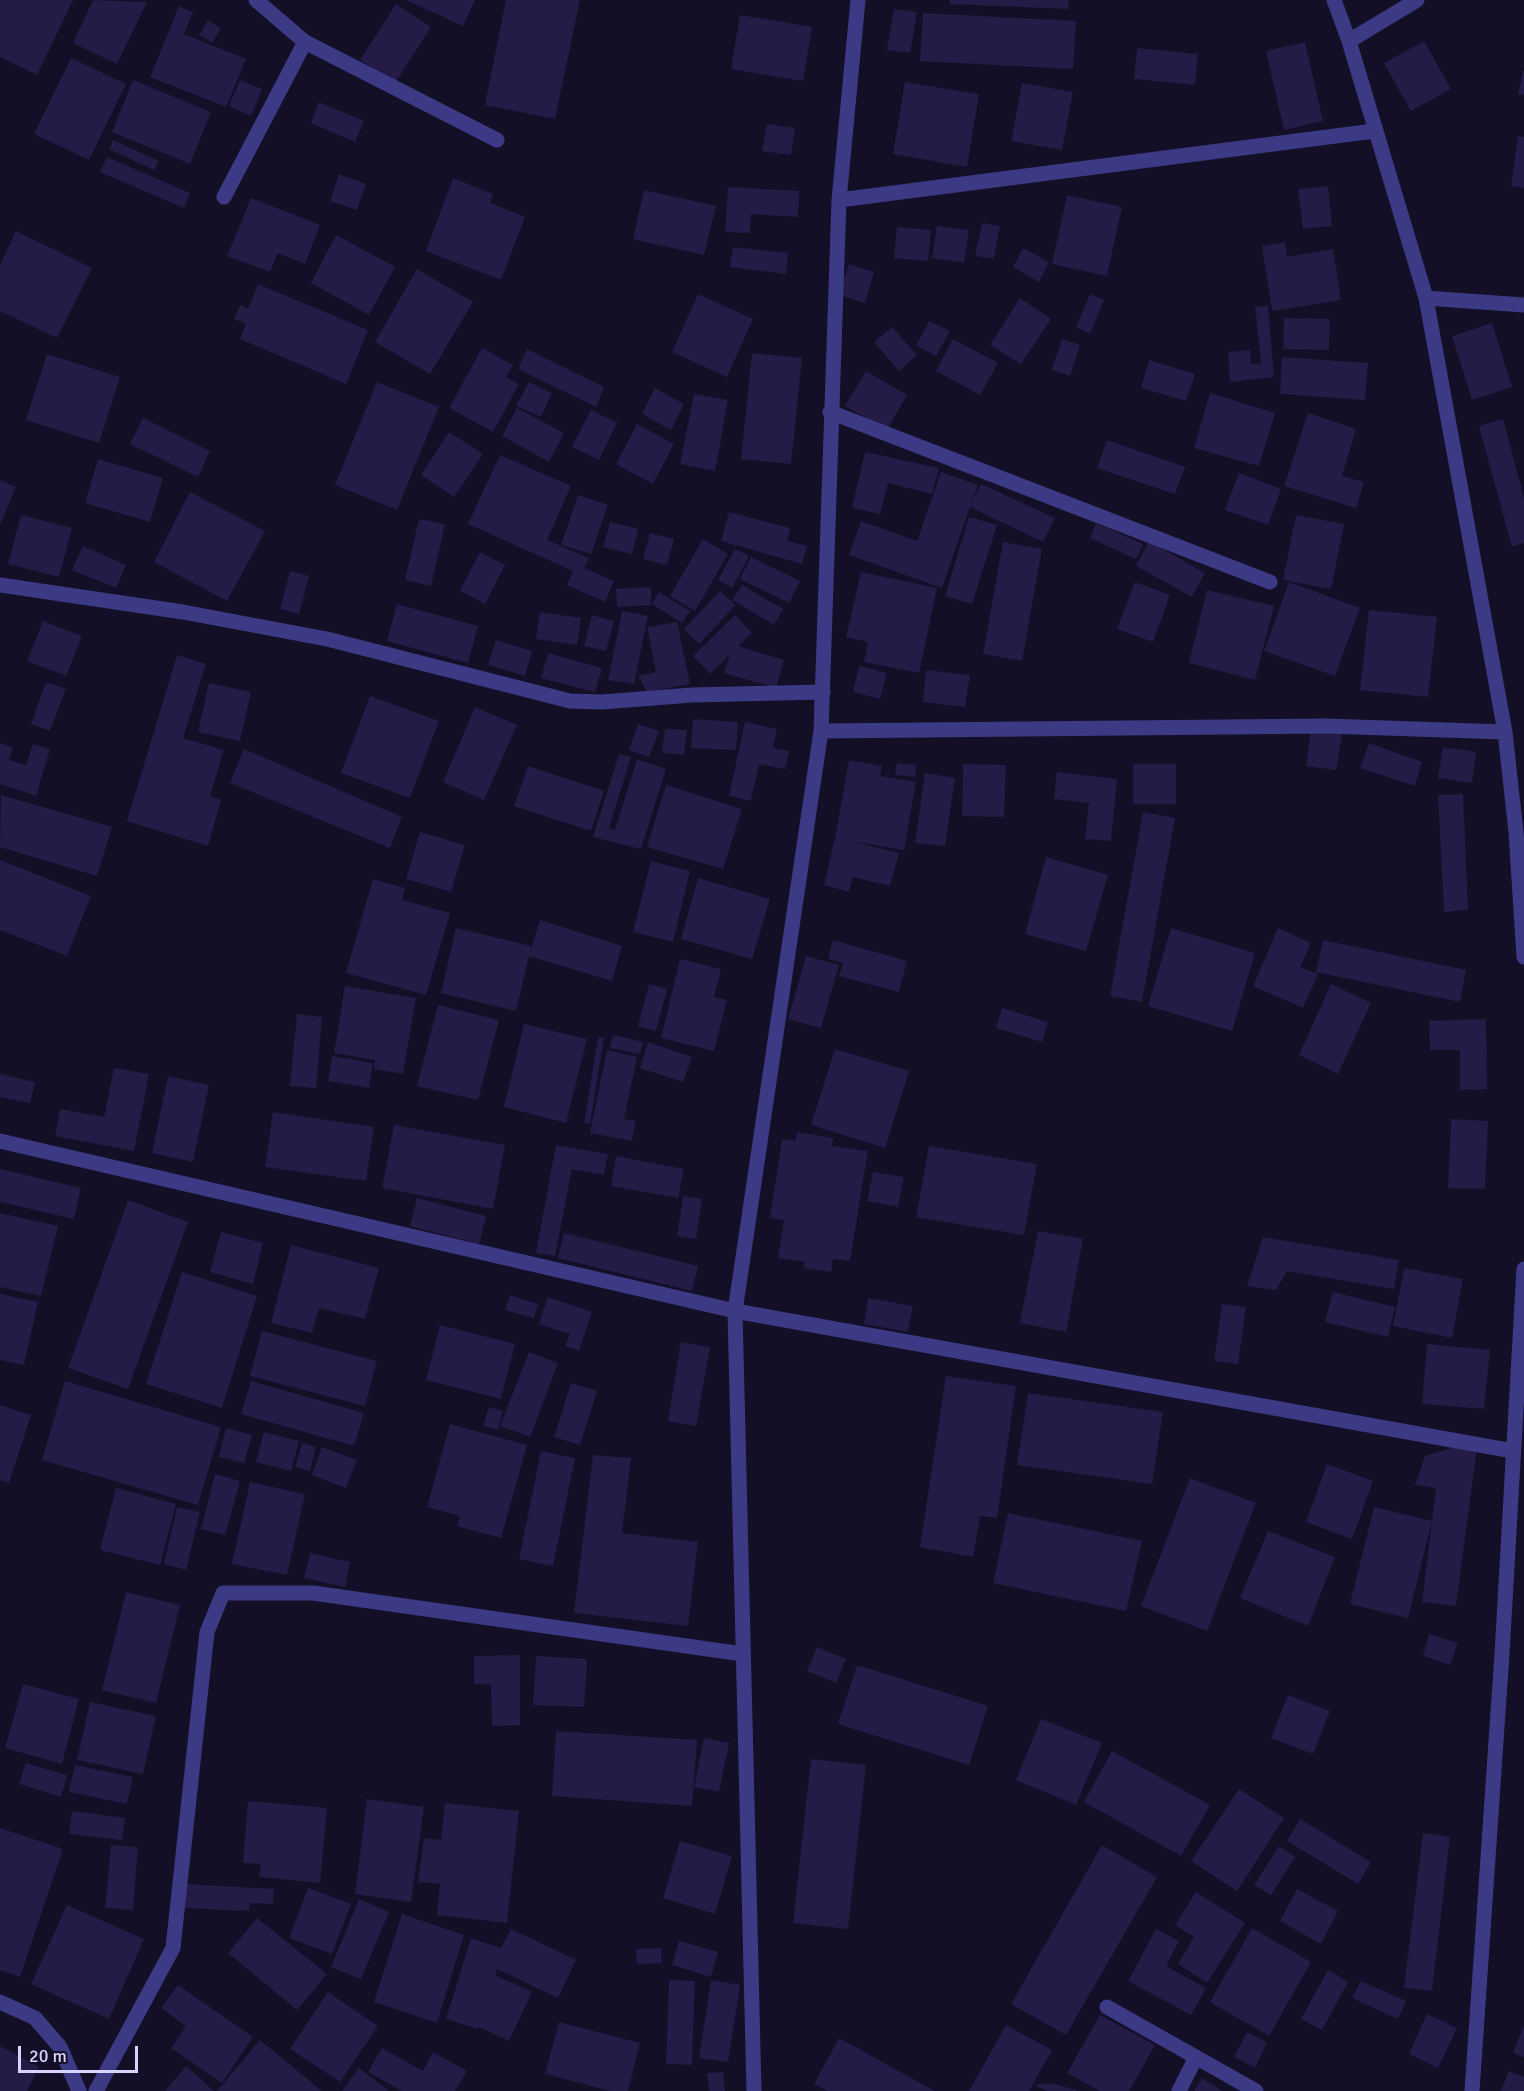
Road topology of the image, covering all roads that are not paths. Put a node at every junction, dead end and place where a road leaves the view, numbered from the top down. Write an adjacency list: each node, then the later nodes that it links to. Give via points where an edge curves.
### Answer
1 (256, 0): 6 (street)
2 (858, 0): 10 (street)
3 (1334, 0): 5 (street)
4 (1416, 0): 5 (street)
5 (1349, 41): 7 (street)
6 (305, 42): 8 (street); 9 (street)
7 (1374, 131): 10 (street); 11 (street)
8 (497, 141)
9 (224, 197)
10 (839, 200): 13 (street)
11 (1426, 298): 12 (street); 18 (street)
12 (1524, 305)
13 (830, 412): 14 (street); 16 (street)
14 (1270, 582)
15 (0, 585): 16 (street, via 183,612 327,639 570,700 602,702)
16 (823, 692): 17 (street)
17 (821, 731): 18 (street, via 1326,726); 22 (street)
18 (1505, 732): 19 (street)
19 (1524, 957)
20 (0, 1141): 22 (street)
21 (1524, 1269): 23 (street)
22 (735, 1311): 23 (street); 24 (street)
23 (1514, 1451): 33 (street)
24 (743, 1654): 29 (street, via 313,1593 223,1593 207,1632 173,1948); 30 (street)
25 (0, 2002): 28 (street, via 35,2018 60,2047)
26 (1107, 2007): 27 (street)
27 (1196, 2057): 31 (street); 32 (street)
28 (79, 2091)
29 (96, 2091)
30 (754, 2091)
31 (1179, 2091)
32 (1257, 2091)
33 (1472, 2091)

